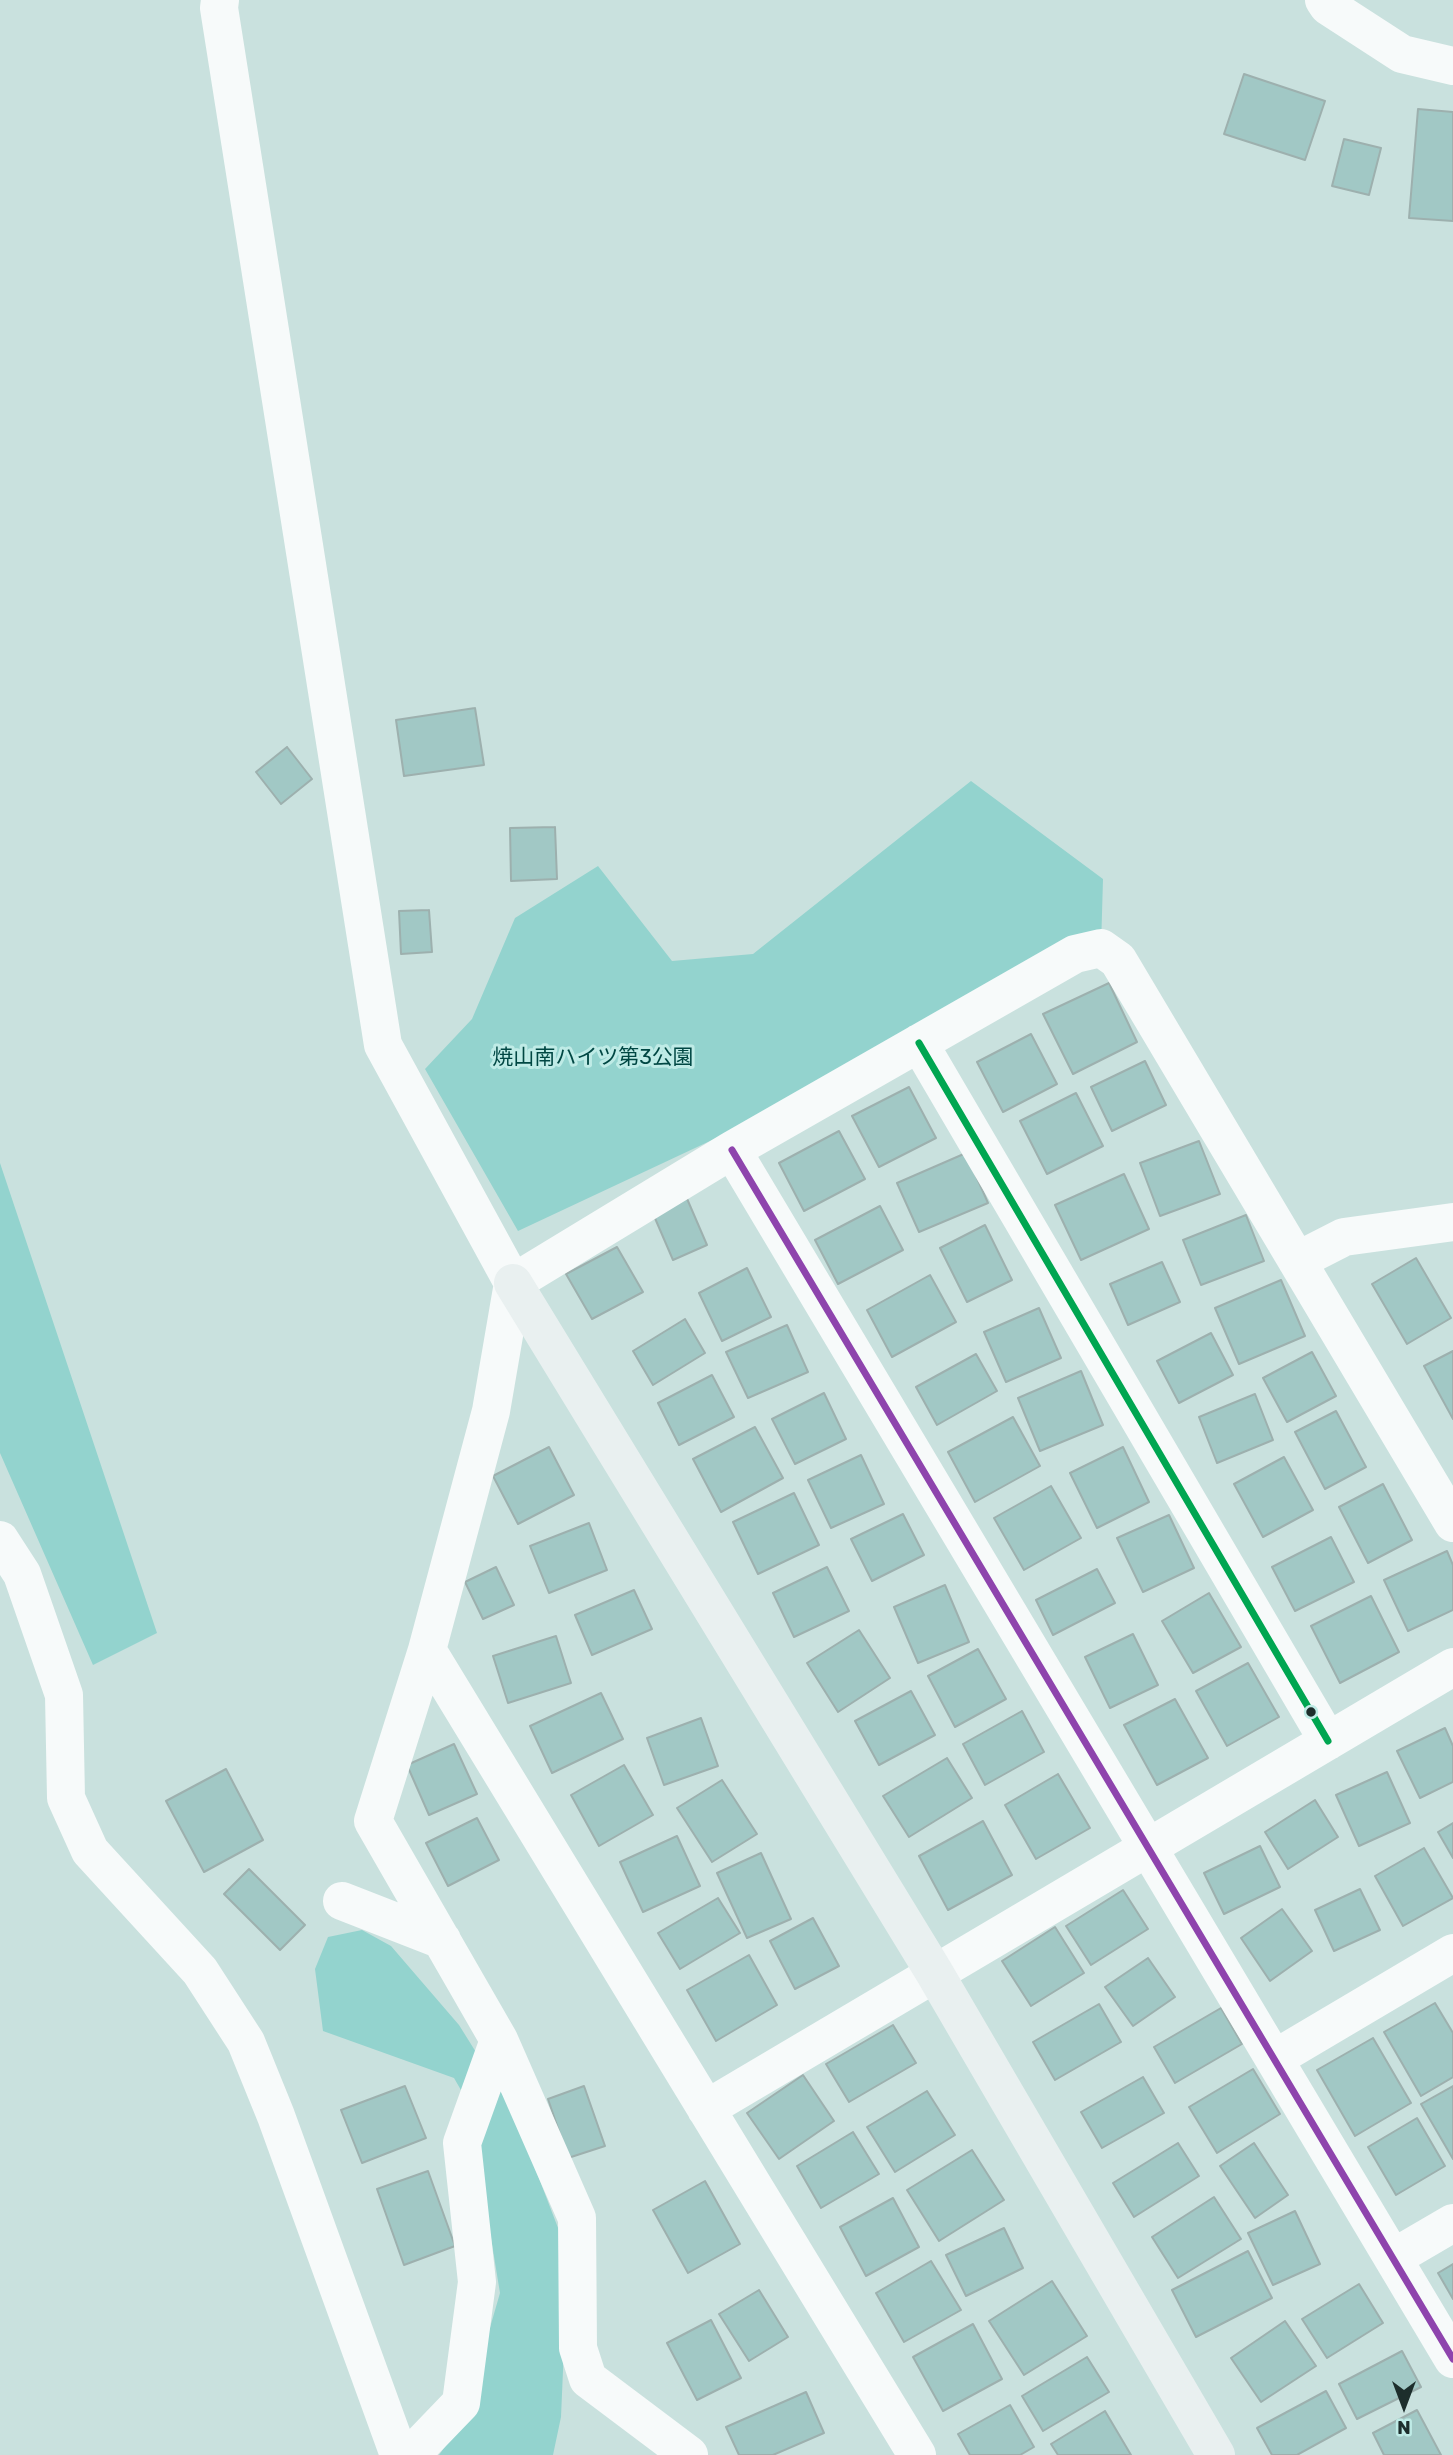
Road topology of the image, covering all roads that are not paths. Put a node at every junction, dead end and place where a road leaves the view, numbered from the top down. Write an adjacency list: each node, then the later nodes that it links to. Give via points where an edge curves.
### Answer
1 (220, 0): 8 (street, via 383,1045)
2 (1324, 0): 3 (street, via 1402,54)
3 (1453, 66)
4 (919, 1043): 5 (street); 7 (street, via 1075,954 1101,948 1118,960); 13 (street)
5 (732, 1150): 8 (street); 14 (street)
6 (1453, 1222): 7 (street, via 1344,1237)
7 (1297, 1261): 9 (street)
8 (513, 1283): 11 (street, via 491,1411); 18 (street)
9 (1453, 1523)
10 (0, 1540): 25 (street, via 22,1574 64,1695 66,1798 90,1851 200,1972 246,2042)
11 (427, 1650): 16 (street, via 373,1821); 21 (street)
12 (1453, 1667): 13 (street)
13 (1328, 1741): 14 (street)
14 (1148, 1848): 18 (street); 20 (street)
15 (342, 1901): 16 (street)
16 (442, 1940): 19 (street)
17 (1453, 1953): 20 (street)
18 (934, 1972): 21 (street); 29 (street)
19 (499, 2040): 26 (street, via 462,2143 477,2282 461,2403); 27 (street, via 577,2218 579,2348 588,2379)
20 (1274, 2059): 23 (street)
21 (706, 2109): 28 (street)
22 (1453, 2223): 23 (street)
23 (1393, 2258): 24 (street)
24 (1453, 2359)
25 (399, 2455)
26 (411, 2455)
27 (689, 2455)
28 (917, 2455)
29 (1216, 2455)

